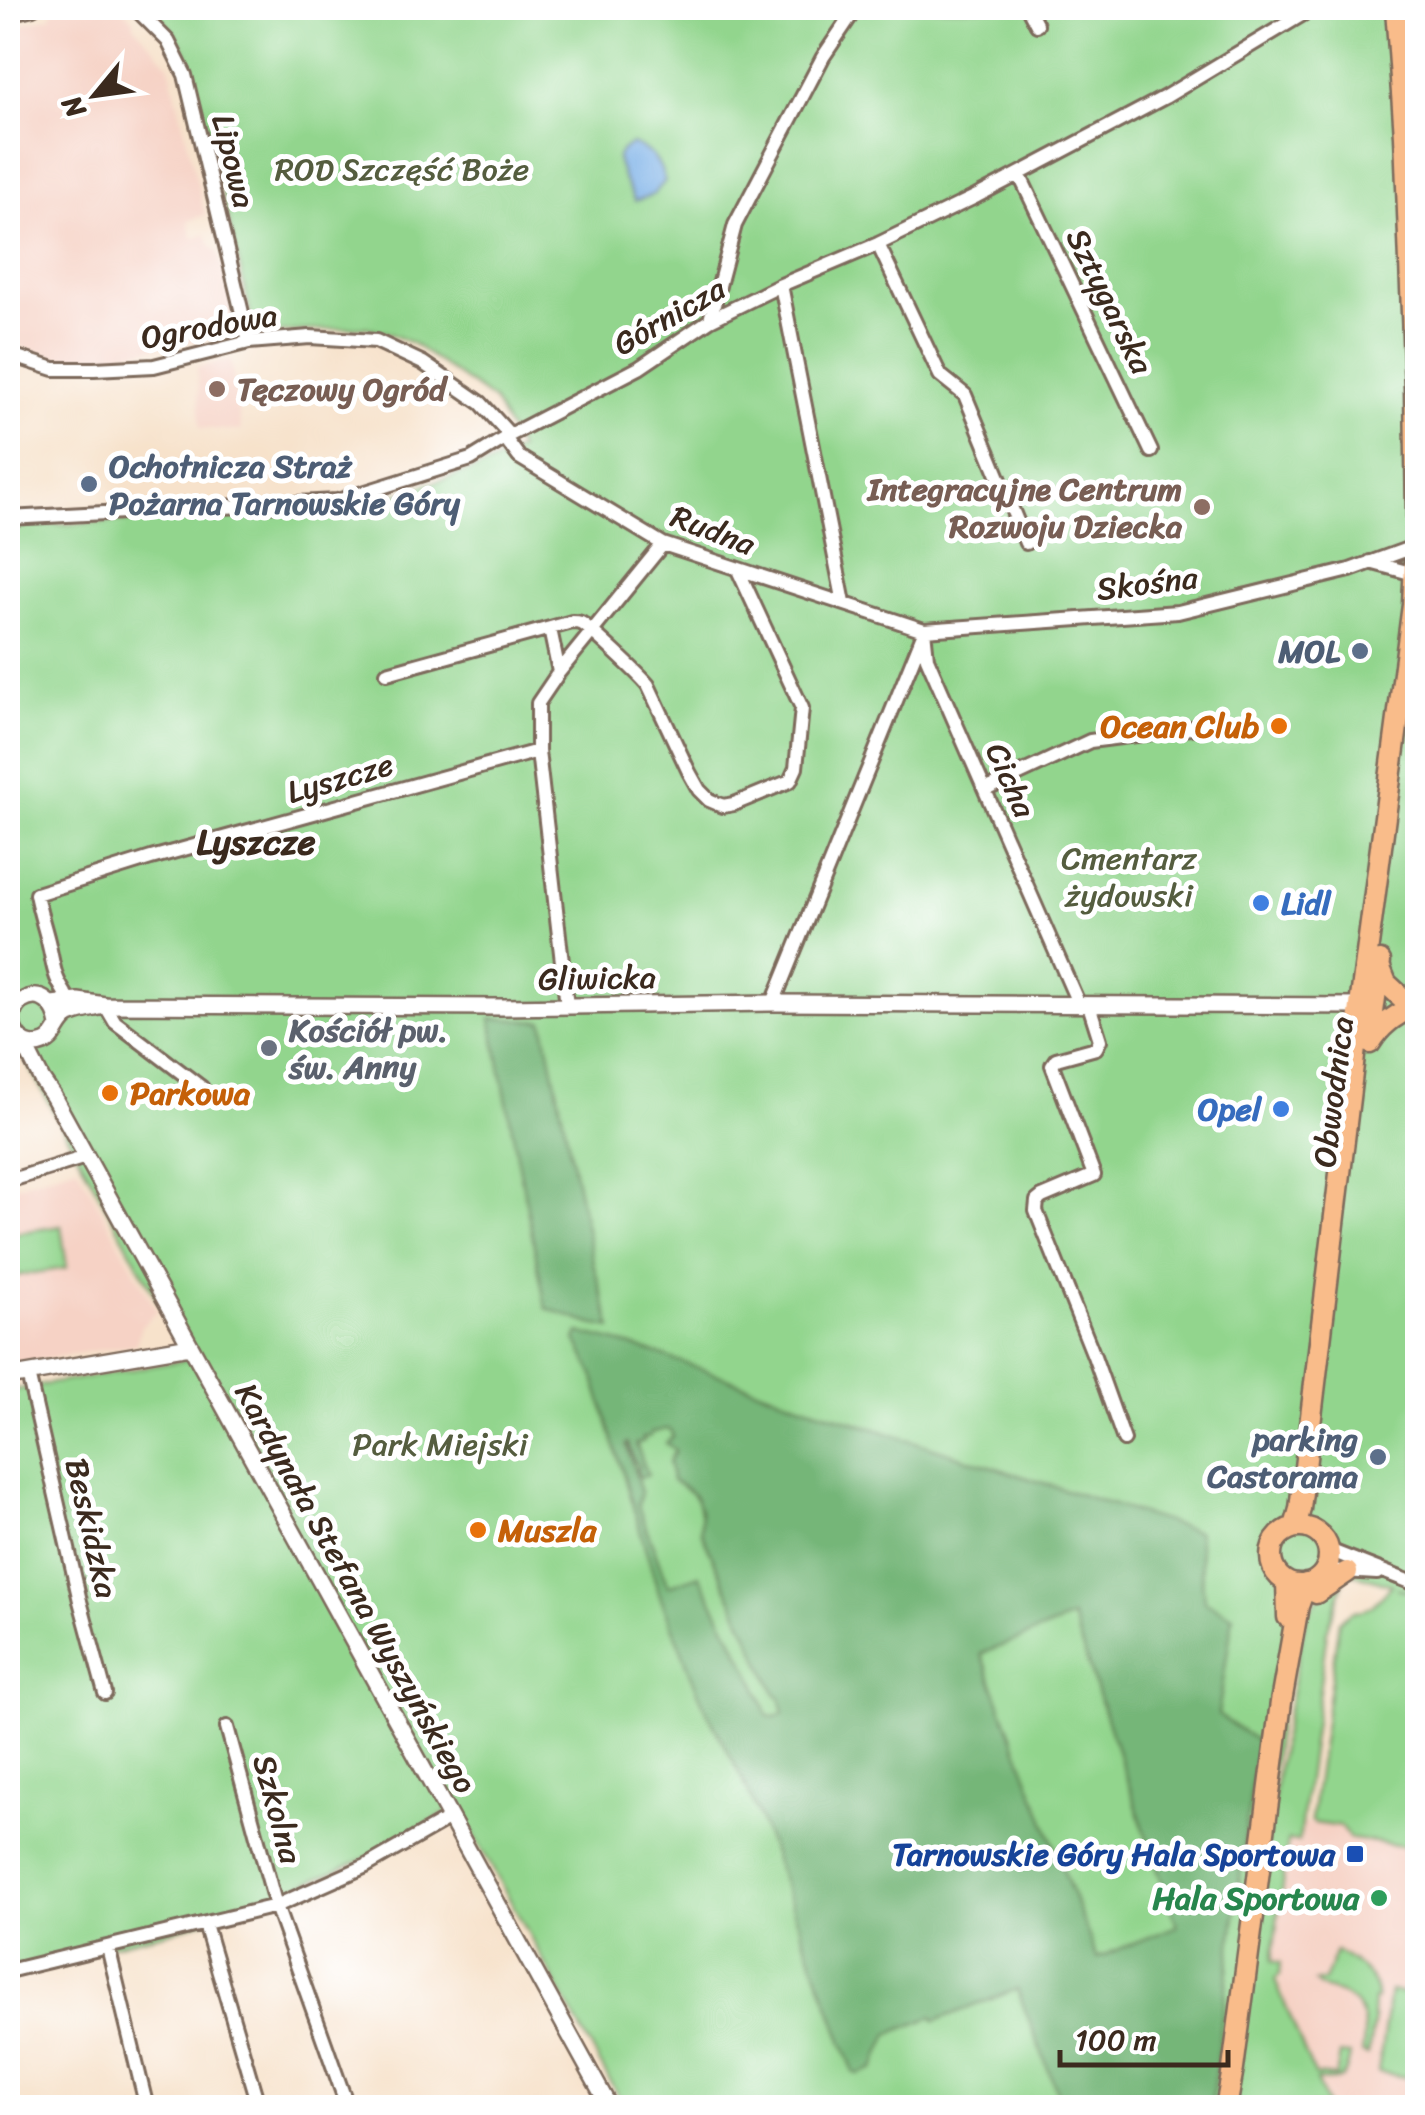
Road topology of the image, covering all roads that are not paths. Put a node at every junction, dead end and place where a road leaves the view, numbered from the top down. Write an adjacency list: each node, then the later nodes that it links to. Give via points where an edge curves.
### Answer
1 (32, 8): 7 (street)
2 (136, 8): 13 (street, Lipowa, via 168,41 184,75)
3 (856, 8): 12 (street, via 823,56 735,225)
4 (1028, 8): 8 (street)
5 (1313, 8): 9 (street, Górnicza)
6 (1396, 8): 18 (highway, Obwodnica)
7 (8, 14)
8 (1037, 25)
9 (1019, 174): 10 (street, Górnicza); 16 (street, Sztygarska)
10 (878, 244): 11 (street, Górnicza); 19 (street, via 940,374 965,395)
11 (781, 286): 12 (street, Górnicza); 24 (street)
12 (710, 320): 15 (street, Górnicza, via 639,368)
13 (248, 342): 14 (street, Ogrodowa, via 154,366 54,369); 15 (street, Ogrodowa, via 376,341 481,402)
14 (8, 354)
15 (508, 436): 17 (street, Górnicza, via 471,459 337,501); 20 (street, Rudna, via 520,458)
16 (1151, 451)
17 (8, 518)
18 (1417, 534): 21 (street, Skośna); 23 (highway, Obwodnica)
19 (1026, 543)
20 (663, 544): 22 (street, Rudna); 27 (street)
21 (1370, 562): 23 (street); 26 (street, Skośna, via 1178,612)
22 (738, 570): 24 (street, Rudna); 27 (street, via 802,708 796,768 786,784 724,806 709,800 648,685)
23 (1414, 574): 28 (highway, Obwodnica)
24 (844, 603): 26 (street, Rudna)
25 (550, 628): 27 (street, via 579,622); 29 (street); 30 (street)
26 (924, 630): 33 (street, Cicha, via 927,658); 37 (street)
27 (591, 632): 30 (street)
28 (1407, 661): 34 (highway, Obwodnica, via 1401,790); 42 (highway, Obwodnica)
29 (386, 672)
30 (559, 672): 32 (street, via 538,703)
31 (1198, 728): 33 (street, via 1090,741)
32 (538, 750): 36 (street, Lyszcze, via 36,894 57,984); 40 (street)
33 (986, 790): 41 (street, Cicha)
34 (1380, 968): 47 (highway, Obwodnica); 47 (highway, via 1412,1007 1391,1018)
35 (15, 997): 38 (street); 43 (street)
36 (70, 1001): 38 (street, Gliwicka); 39 (street, Gliwicka)
37 (773, 1003): 40 (street, Gliwicka); 41 (street, Gliwicka)
38 (52, 1004): 44 (street)
39 (105, 1005): 40 (street, Gliwicka); 44 (street, Gliwicka); 48 (street, via 115,1022)
40 (568, 1006)
41 (1084, 1006): 42 (street, Gliwicka); 55 (street, via 1099,1045 1052,1065 1094,1175 1042,1197 1036,1212)
42 (1360, 1006): 56 (highway, Obwodnica, via 1300,1509)
43 (9, 1014): 45 (street)
44 (59, 1025): 46 (street)
45 (23, 1042): 46 (street); 49 (street, Kardynała Stefana Wyszyńskiego)
46 (44, 1043): 49 (street, Kardynała Stefana Wyszyńskiego)
47 (1369, 1046): 56 (highway, Obwodnica)
48 (202, 1088)
49 (53, 1096): 50 (street, Kardynała Stefana Wyszyńskiego)
50 (86, 1157): 51 (street); 52 (street, Kardynała Stefana Wyszyńskiego)
51 (8, 1181)
52 (190, 1346): 53 (street); 65 (street, Kardynała Stefana Wyszyńskiego)
53 (28, 1374): 54 (street); 63 (street, Beskidzka)
54 (8, 1377)
55 (1124, 1440)
56 (1304, 1528): 57 (highway, via 1323,1538); 60 (highway, via 1279,1536 1272,1551 1274,1568)
57 (1327, 1560): 58 (street); 59 (street); 60 (highway, via 1316,1580)
58 (1347, 1572): 59 (street); 62 (highway, via 1310,1600)
59 (1384, 1573): 61 (street)
60 (1296, 1583): 62 (highway); 70 (highway, via 1280,1660)
61 (1418, 1585)
62 (1295, 1629): 70 (highway)
63 (105, 1693)
64 (228, 1727): 66 (street, Szkolna)
65 (450, 1818): 66 (street); 74 (street, Kardynała Stefana Wyszyńskiego)
66 (276, 1906): 67 (street); 73 (street, Szkolna)
67 (205, 1924): 68 (street); 72 (street)
68 (108, 1947): 69 (street); 71 (street)
69 (8, 1971)
70 (1226, 2101)
71 (147, 2108)
72 (259, 2108)
73 (348, 2108)
74 (610, 2108)

